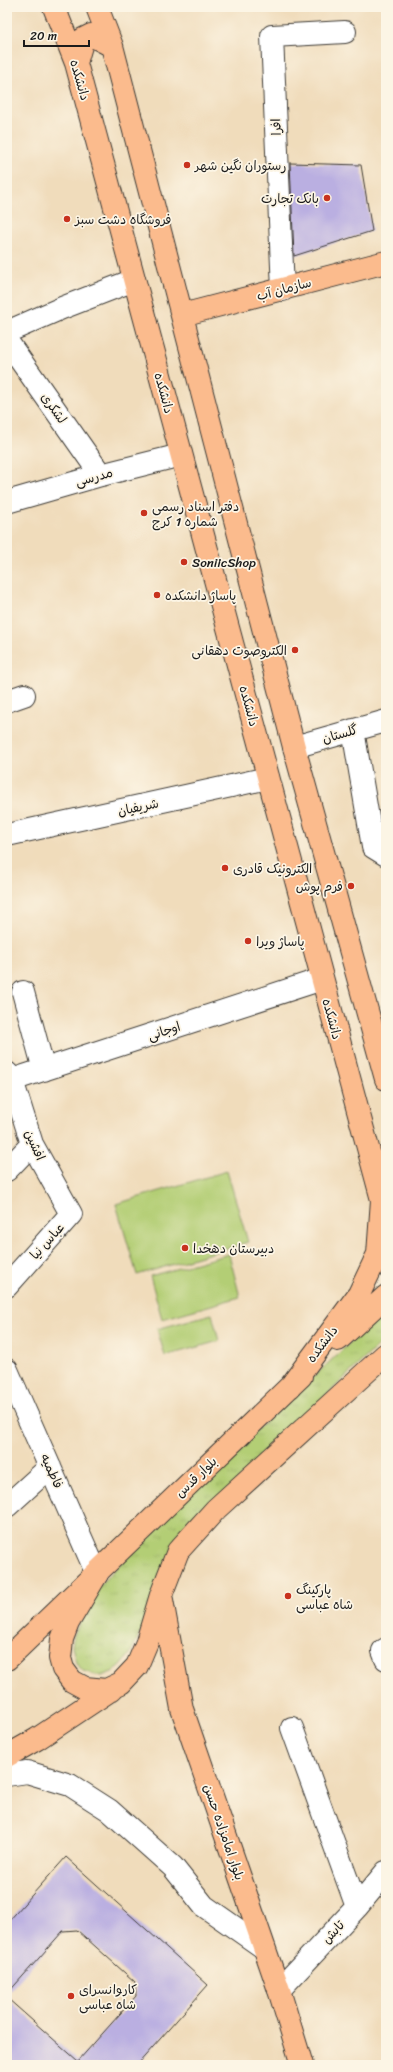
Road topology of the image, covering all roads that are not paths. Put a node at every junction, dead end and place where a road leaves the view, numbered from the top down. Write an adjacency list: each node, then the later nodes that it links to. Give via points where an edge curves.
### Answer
1 (54, 7): 6 (main road, دانشکده)
2 (97, 7): 5 (main road)
3 (115, 7): 5 (main road)
4 (344, 32): 9 (street, افرا, via 272,36)
5 (112, 46): 6 (main road, via 91,35 83,39); 10 (main road)
6 (76, 63): 8 (main road, دانشکده)
7 (386, 262): 9 (main road, سازمان آب)
8 (134, 280): 11 (street); 13 (main road, دانشکده)
9 (283, 290): 10 (main road, سازمان آب)
10 (182, 315): 18 (main road)
11 (7, 332)
12 (7, 341): 14 (street, لشکری)
13 (181, 455): 14 (street, مدرسی); 19 (main road, دانشکده)
14 (101, 475): 15 (street, مدرسی)
15 (7, 502)
16 (386, 721): 17 (street, گلستان)
17 (353, 730): 18 (street, گلستان); 21 (street, via 373,847)
18 (294, 747): 26 (main road)
19 (268, 778): 20 (street, شریفیان); 22 (main road, دانشکده)
20 (7, 835)
21 (386, 855)
22 (322, 979): 24 (street, اوجانی); 34 (main road, دانشکده, via 382,1200 378,1254 359,1294)
23 (23, 992): 24 (street)
24 (44, 1070): 25 (street, اوجانی)
25 (9, 1079): 27 (street, افشین)
26 (386, 1079)
27 (32, 1144): 28 (street); 29 (street, افشین)
28 (7, 1170)
29 (71, 1214): 30 (street, عباس نیا)
30 (7, 1286)
31 (386, 1296): 34 (main road, بلوار قدس)
32 (386, 1354): 38 (main road, via 212,1514 178,1551)
33 (7, 1370): 35 (street, فاطمیه)
34 (290, 1387): 37 (main road, بلوار قدس)
35 (50, 1467): 36 (street); 37 (street, فاطمیه)
36 (7, 1506)
37 (97, 1574): 40 (main road, بلوار قدس); 42 (main road, via 68,1623 60,1649 60,1658 63,1669 72,1681 85,1688 106,1690)
38 (161, 1595): 42 (main road, via 142,1657 135,1669); 48 (main road, بلوار امامزاده حسن, via 182,1709)
39 (386, 1649): 41 (street, via 383,1651)
40 (7, 1659)
41 (386, 1659)
42 (121, 1683): 44 (main road)
43 (292, 1728): 47 (street)
44 (7, 1756)
45 (7, 1775): 48 (street, via 27,1772 70,1785 109,1810 173,1867 204,1906)
46 (386, 1872): 47 (street, تابش)
47 (357, 1907): 49 (street, تابش)
48 (264, 1948): 49 (main road, بلوار امامزاده حسن)
49 (279, 1990): 50 (main road, بلوار امامزاده حسن)
50 (302, 2065)

